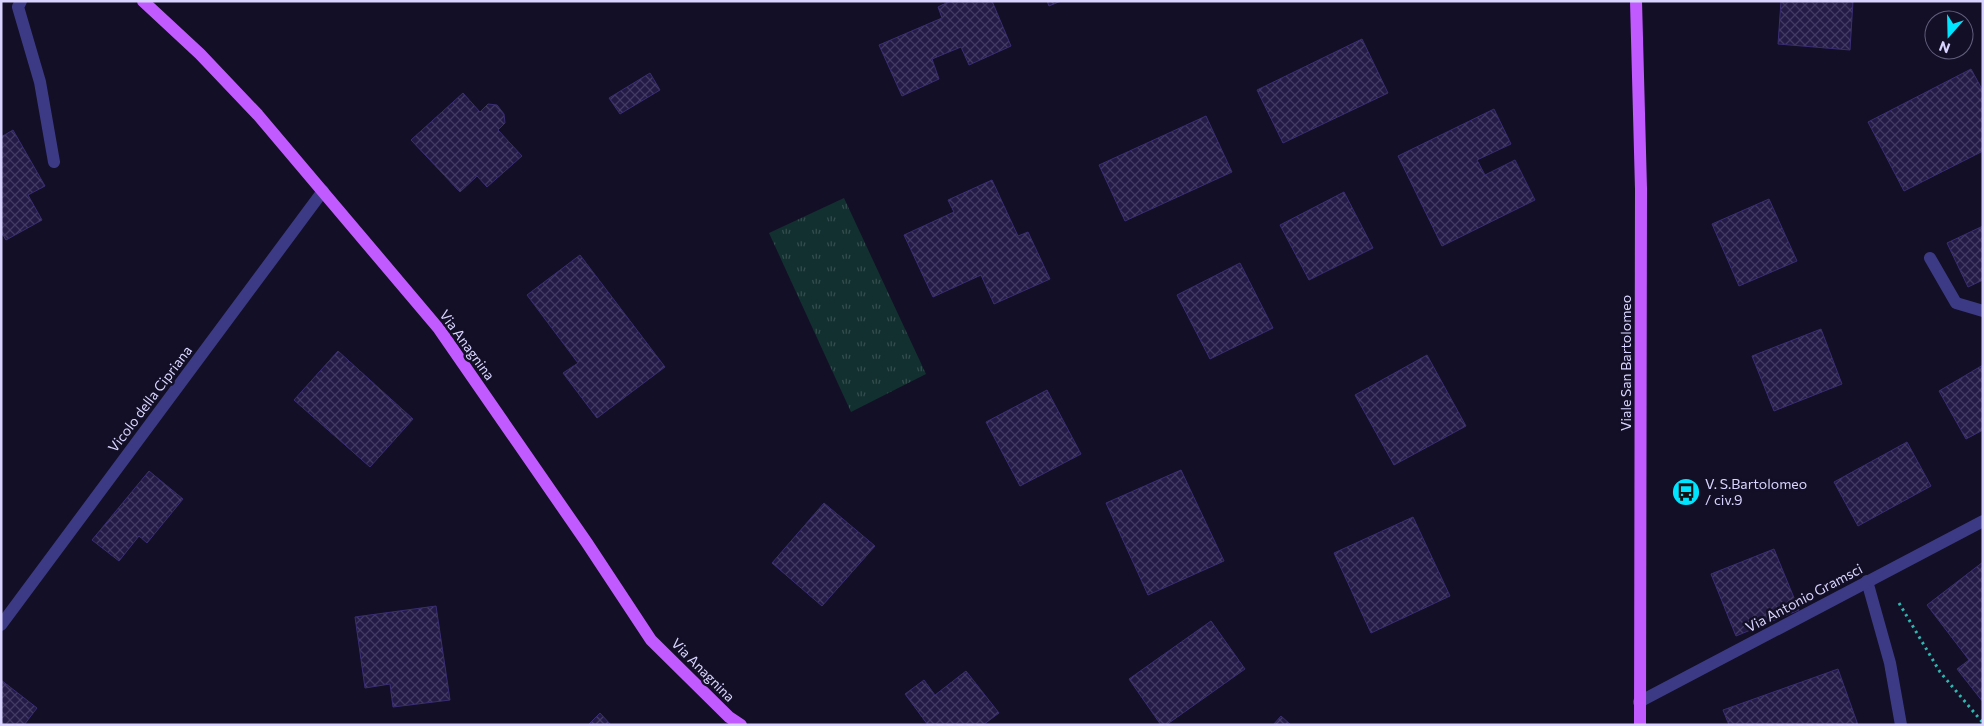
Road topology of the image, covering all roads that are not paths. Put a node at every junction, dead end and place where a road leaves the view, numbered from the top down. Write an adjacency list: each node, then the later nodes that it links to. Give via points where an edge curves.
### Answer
1 (21, 1): 4 (street, via 18,7 40,82)
2 (143, 1): 5 (main road, Via Anagnina, via 200,54)
3 (1636, 1): 11 (main road, Viale San Bartolomeo, via 1641,189)
4 (54, 162)
5 (324, 191): 10 (street, Vicolo della Cipriana); 12 (main road, Via Anagnina, via 439,329 651,640)
6 (1930, 258): 7 (street, via 1956,303)
7 (1983, 311)
8 (1983, 521): 9 (street, Via Antonio Gramsci)
9 (1867, 582): 11 (street, Via Antonio Gramsci); 14 (street, via 1890,663)
10 (1, 625)
11 (1639, 702): 13 (main road, Viale San Bartolomeo)
12 (741, 725)
13 (1640, 725)
14 (1901, 725)

